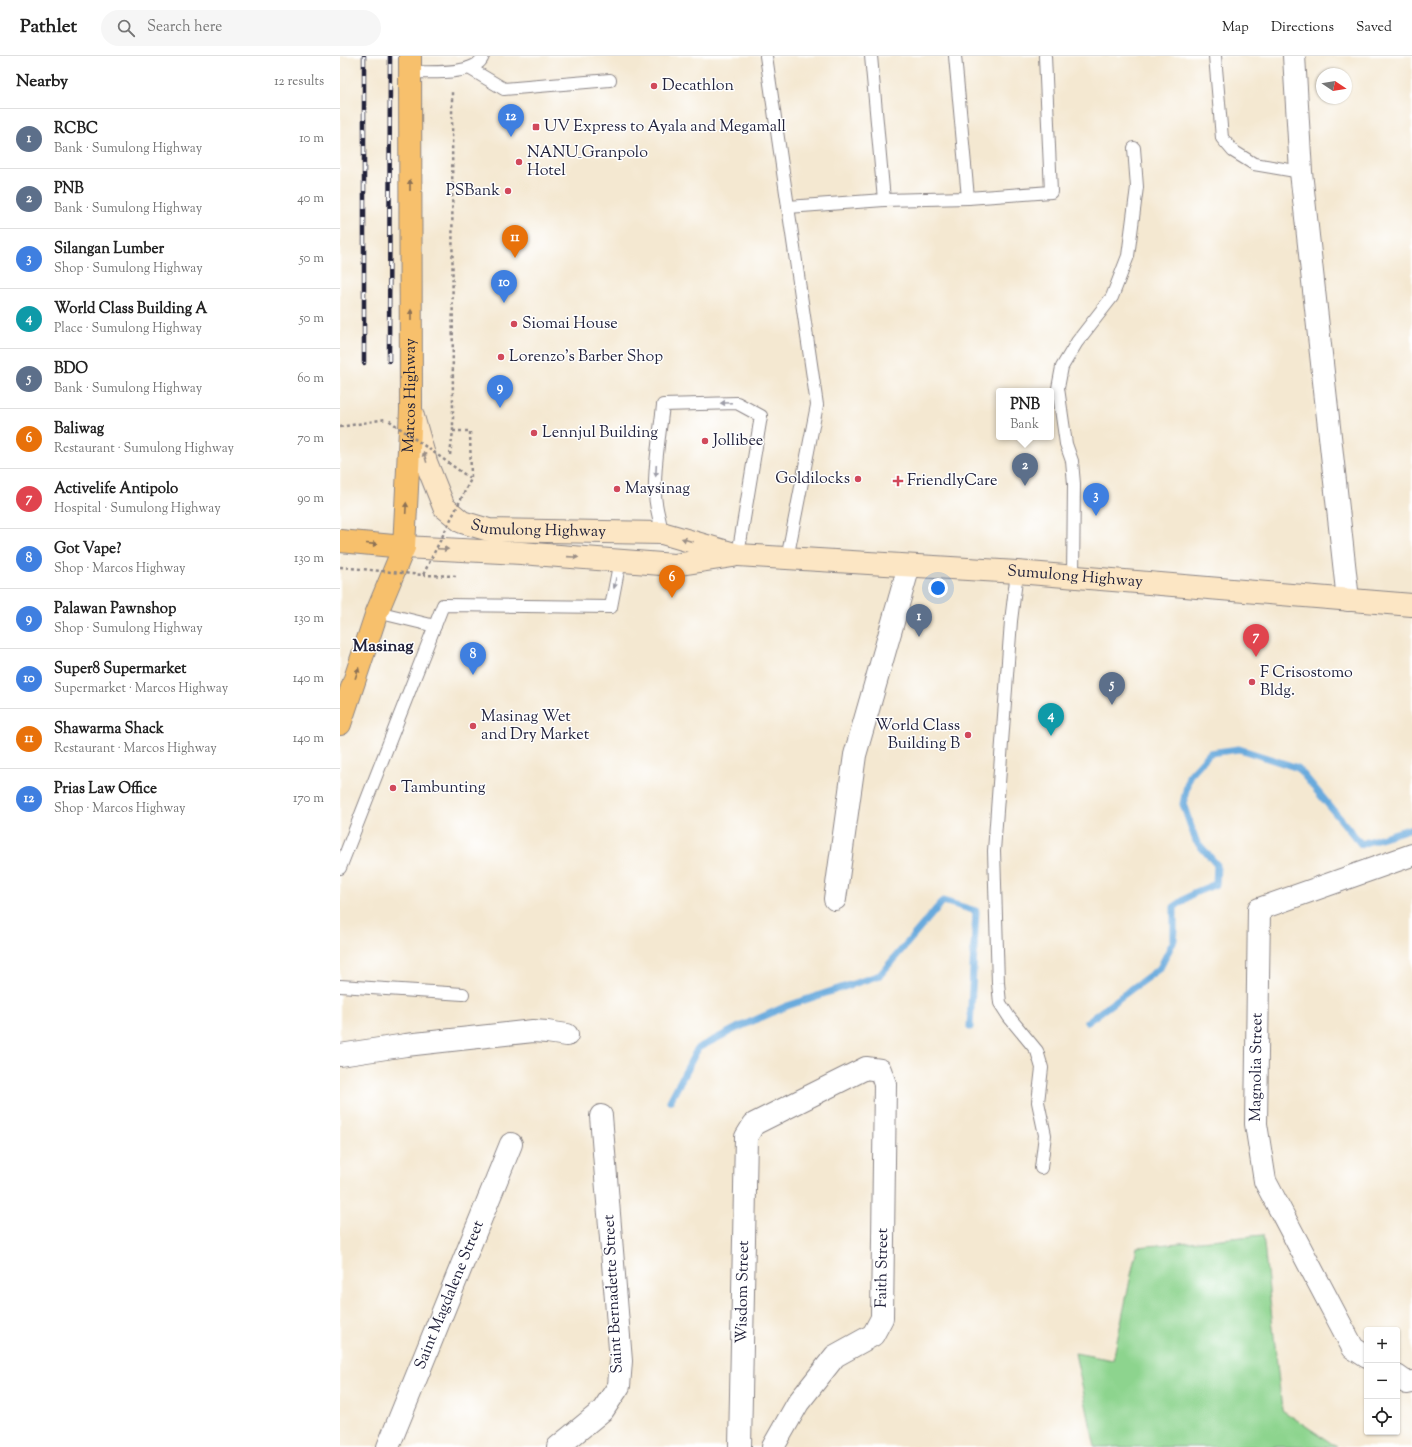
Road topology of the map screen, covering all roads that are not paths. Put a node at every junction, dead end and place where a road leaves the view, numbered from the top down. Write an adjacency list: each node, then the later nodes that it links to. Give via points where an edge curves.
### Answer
1 (483, 56): 9 (lane)
2 (766, 56): 15 (lane)
3 (871, 56): 14 (lane)
4 (955, 56): 13 (lane)
5 (1045, 56): 13 (lane, via 1052,192)
6 (1215, 56): 12 (lane, via 1222,138 1233,151 1254,164)
7 (1294, 56): 12 (street)
8 (410, 64): 9 (lane, via 452,71); 16 (main road, Marcos Highway, one-way to 8)
9 (470, 68): 10 (lane, via 504,90)
10 (610, 80)
11 (1134, 148): 25 (lane, via 1137,187 1128,256 1112,297 1077,342 1062,367 1058,388 1074,484)
12 (1301, 172): 26 (street)
13 (968, 198): 14 (lane)
14 (884, 200): 15 (lane)
15 (788, 208): 21 (lane, via 817,405)
16 (411, 410): 17 (main road, Sumulong Highway, one-way to 16, via 489,530 462,522 444,507 426,462); 19 (main road, Marcos Highway, one-way to 16)
17 (662, 533): 20 (main road, Sumulong Highway, one-way to 17); 20 (lane, one-way to 17, via 762,416 737,403 663,405 655,494)
18 (340, 541): 19 (main road, Sumulong Highway, one-way to 19)
19 (404, 546): 22 (main road, Sumulong Highway, one-way to 22); 28 (main road, Marcos Highway)
20 (738, 556): 21 (main road, Sumulong Highway); 22 (main road, Sumulong Highway, via 674,565)
21 (787, 559): 23 (main road, Sumulong Highway)
22 (620, 560): 29 (lane, one-way to 29, via 611,606 443,605)
23 (909, 566): 24 (main road, Sumulong Highway); 33 (street, via 856,755)
24 (1017, 572): 25 (main road, Sumulong Highway); 41 (lane, via 994,851 998,983 1000,1003 1008,1017 1037,1051 1042,1068 1038,1102 1045,1135)
25 (1073, 577): 26 (main road, Sumulong Highway)
26 (1348, 600): 27 (main road, Sumulong Highway)
27 (1412, 604)
28 (376, 612): 29 (lane); 30 (main road, Marcos Highway, one-way to 28)
29 (435, 626): 32 (lane)
30 (340, 724)
31 (1412, 855): 42 (street, Magnolia Street, via 1259,909 1256,1124 1265,1181 1353,1348)
32 (340, 868)
33 (835, 899)
34 (340, 986): 35 (lane)
35 (463, 994)
36 (567, 1035): 37 (street, via 533,1031 406,1044)
37 (340, 1055)
38 (601, 1116): 46 (street, Saint Bernadette Street, via 621,1361 618,1386 603,1410)
39 (746, 1137): 47 (street, Wisdom Street); 48 (street, Faith Street, via 754,1124 866,1068 880,1070 885,1084 882,1318 873,1335 835,1356 798,1403)
40 (511, 1144): 45 (street, Saint Magdalene Street)
41 (1040, 1168)
42 (1364, 1355)
43 (1400, 1378): 44 (street, via 1407,1383)
44 (1412, 1382)
45 (388, 1447)
46 (558, 1447)
47 (740, 1447)
48 (773, 1447)

